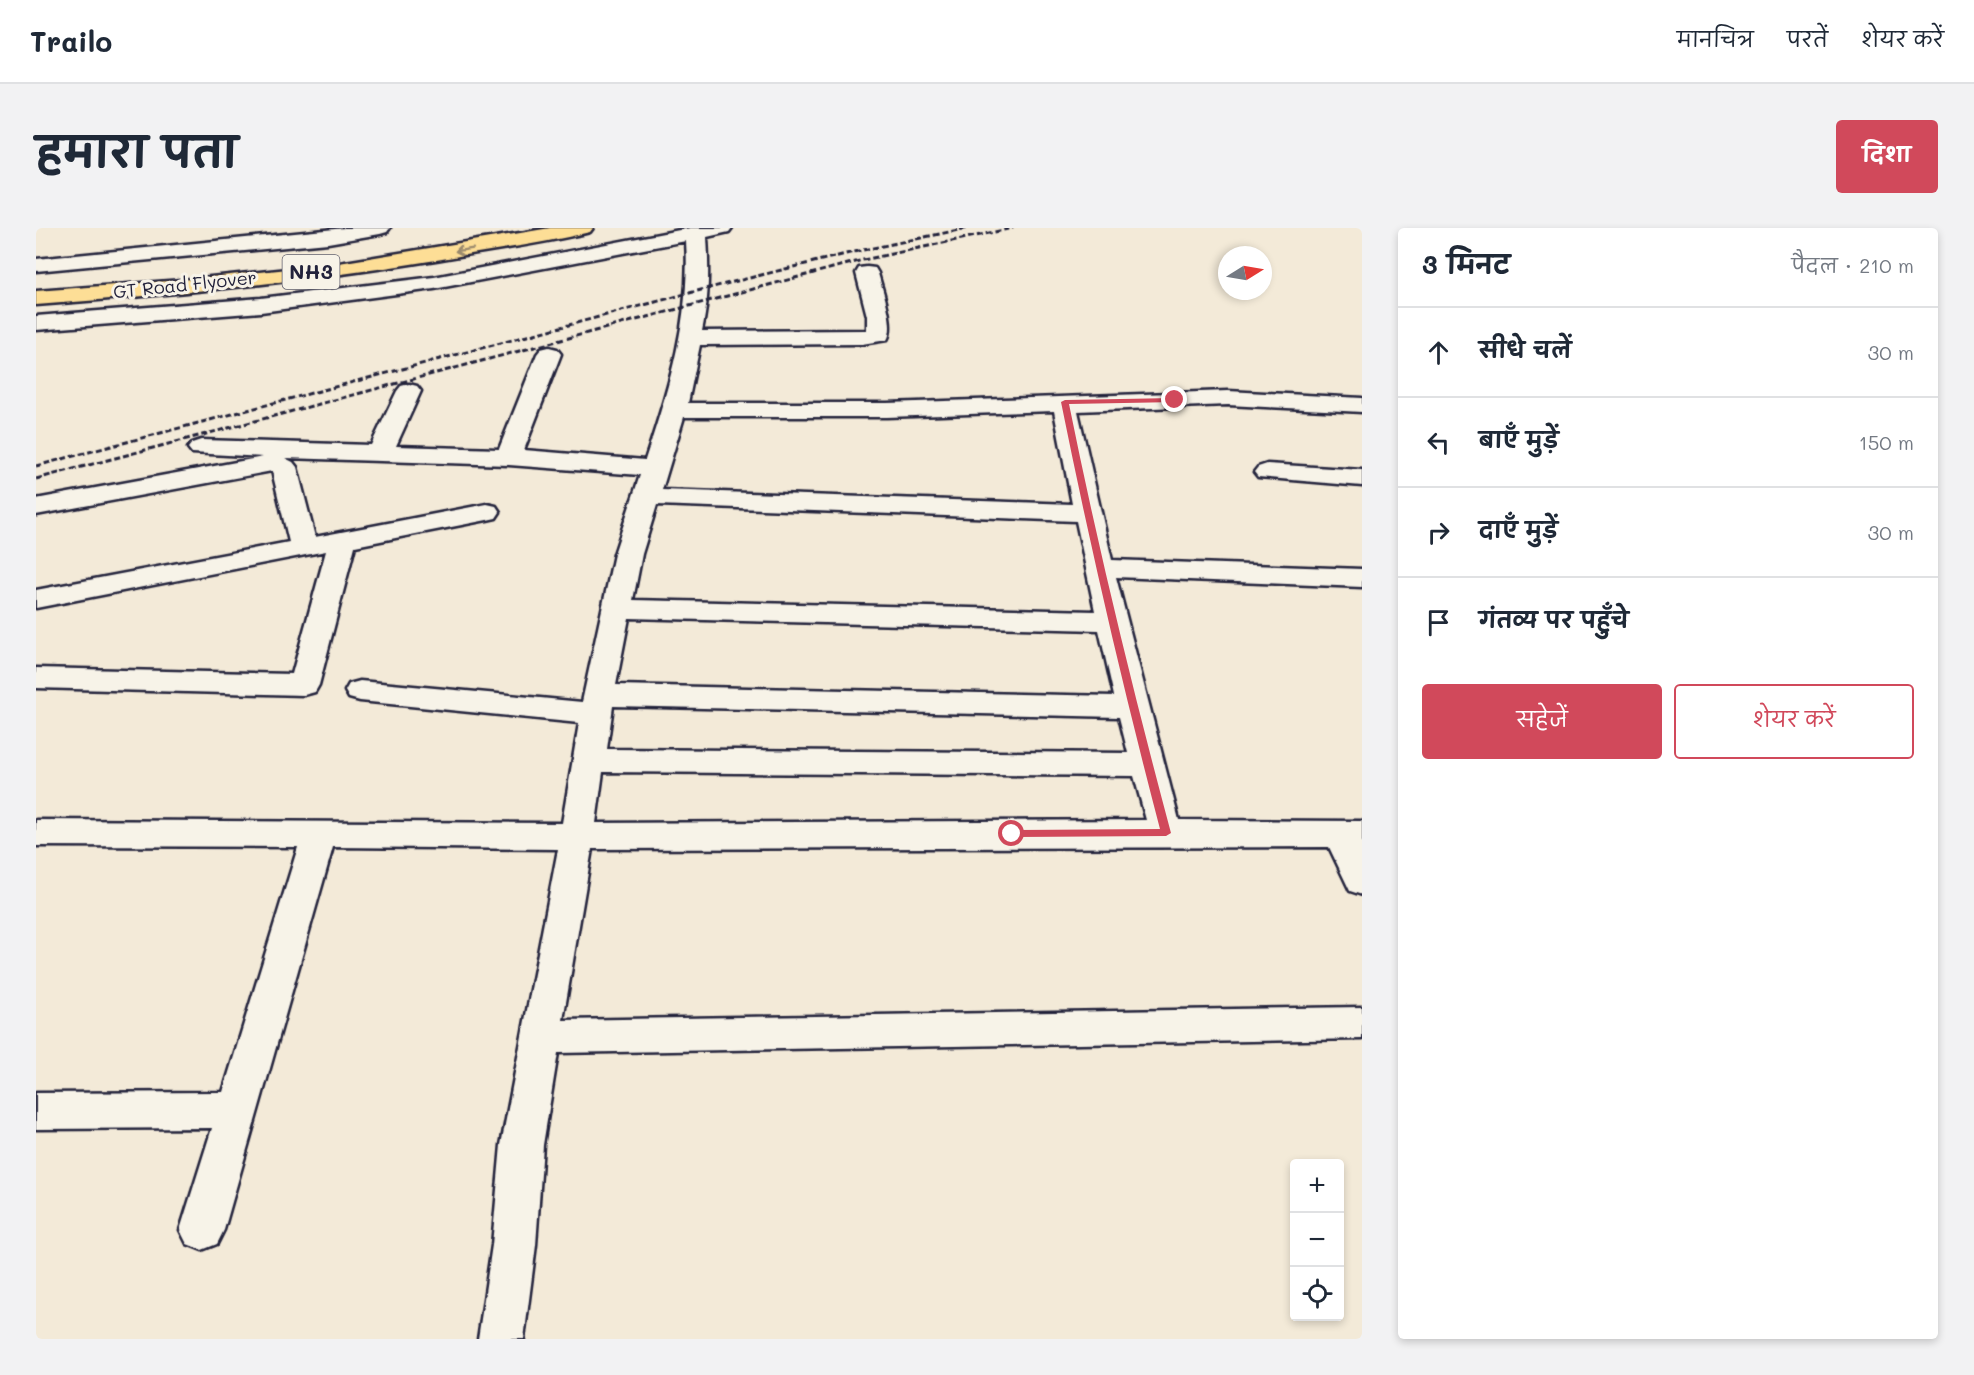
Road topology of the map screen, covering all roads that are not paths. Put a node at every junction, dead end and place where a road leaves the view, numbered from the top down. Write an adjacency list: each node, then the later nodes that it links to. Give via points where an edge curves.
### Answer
1 (380, 228): 5 (street, via 328,237)
2 (483, 228): 7 (highway, GT Road Flyover / NH3, via 321,254)
3 (583, 228): 8 (highway, GT Road Flyover / NH3, one-way to 8, via 326,271)
4 (709, 231): 9 (street, via 434,283 342,296); 10 (street)
5 (36, 265)
6 (867, 273): 10 (street, via 879,335)
7 (36, 284)
8 (36, 298)
9 (36, 323)
10 (688, 338): 15 (street)
11 (549, 354): 18 (street)
12 (409, 391): 17 (street)
13 (1065, 402): 14 (street, via 1234,398); 15 (street, via 887,410); 24 (street)
14 (1362, 405)
15 (674, 410): 21 (street)
16 (201, 448): 17 (street)
17 (381, 452): 18 (street)
18 (509, 457): 21 (street)
19 (1268, 472): 20 (street)
20 (1362, 478)
21 (650, 482): 24 (street); 30 (street, via 628,554)
22 (36, 507): 26 (street, via 275,463 285,467)
23 (486, 512): 25 (street)
24 (1087, 513): 27 (street)
25 (343, 540): 26 (street); 32 (street, via 304,685)
26 (304, 548): 29 (street)
27 (1101, 568): 28 (street); 31 (street)
28 (1362, 578)
29 (36, 599)
30 (617, 609): 31 (street); 34 (street)
31 (1113, 621): 35 (street)
32 (36, 678)
33 (360, 691): 34 (street)
34 (598, 704): 35 (street); 36 (street)
35 (1133, 707): 37 (street)
36 (588, 760): 37 (street); 42 (street)
37 (1147, 765): 39 (street)
38 (36, 833): 41 (street)
39 (1166, 833): 40 (street); 42 (street)
40 (1351, 834): 43 (street)
41 (319, 836): 42 (street); 46 (street)
42 (577, 836): 45 (street)
43 (1362, 881)
44 (1362, 1023): 45 (street)
45 (542, 1037): 49 (street, via 522,1145)
46 (238, 1110): 47 (street); 48 (street)
47 (36, 1111)
48 (202, 1230)
49 (501, 1339)

